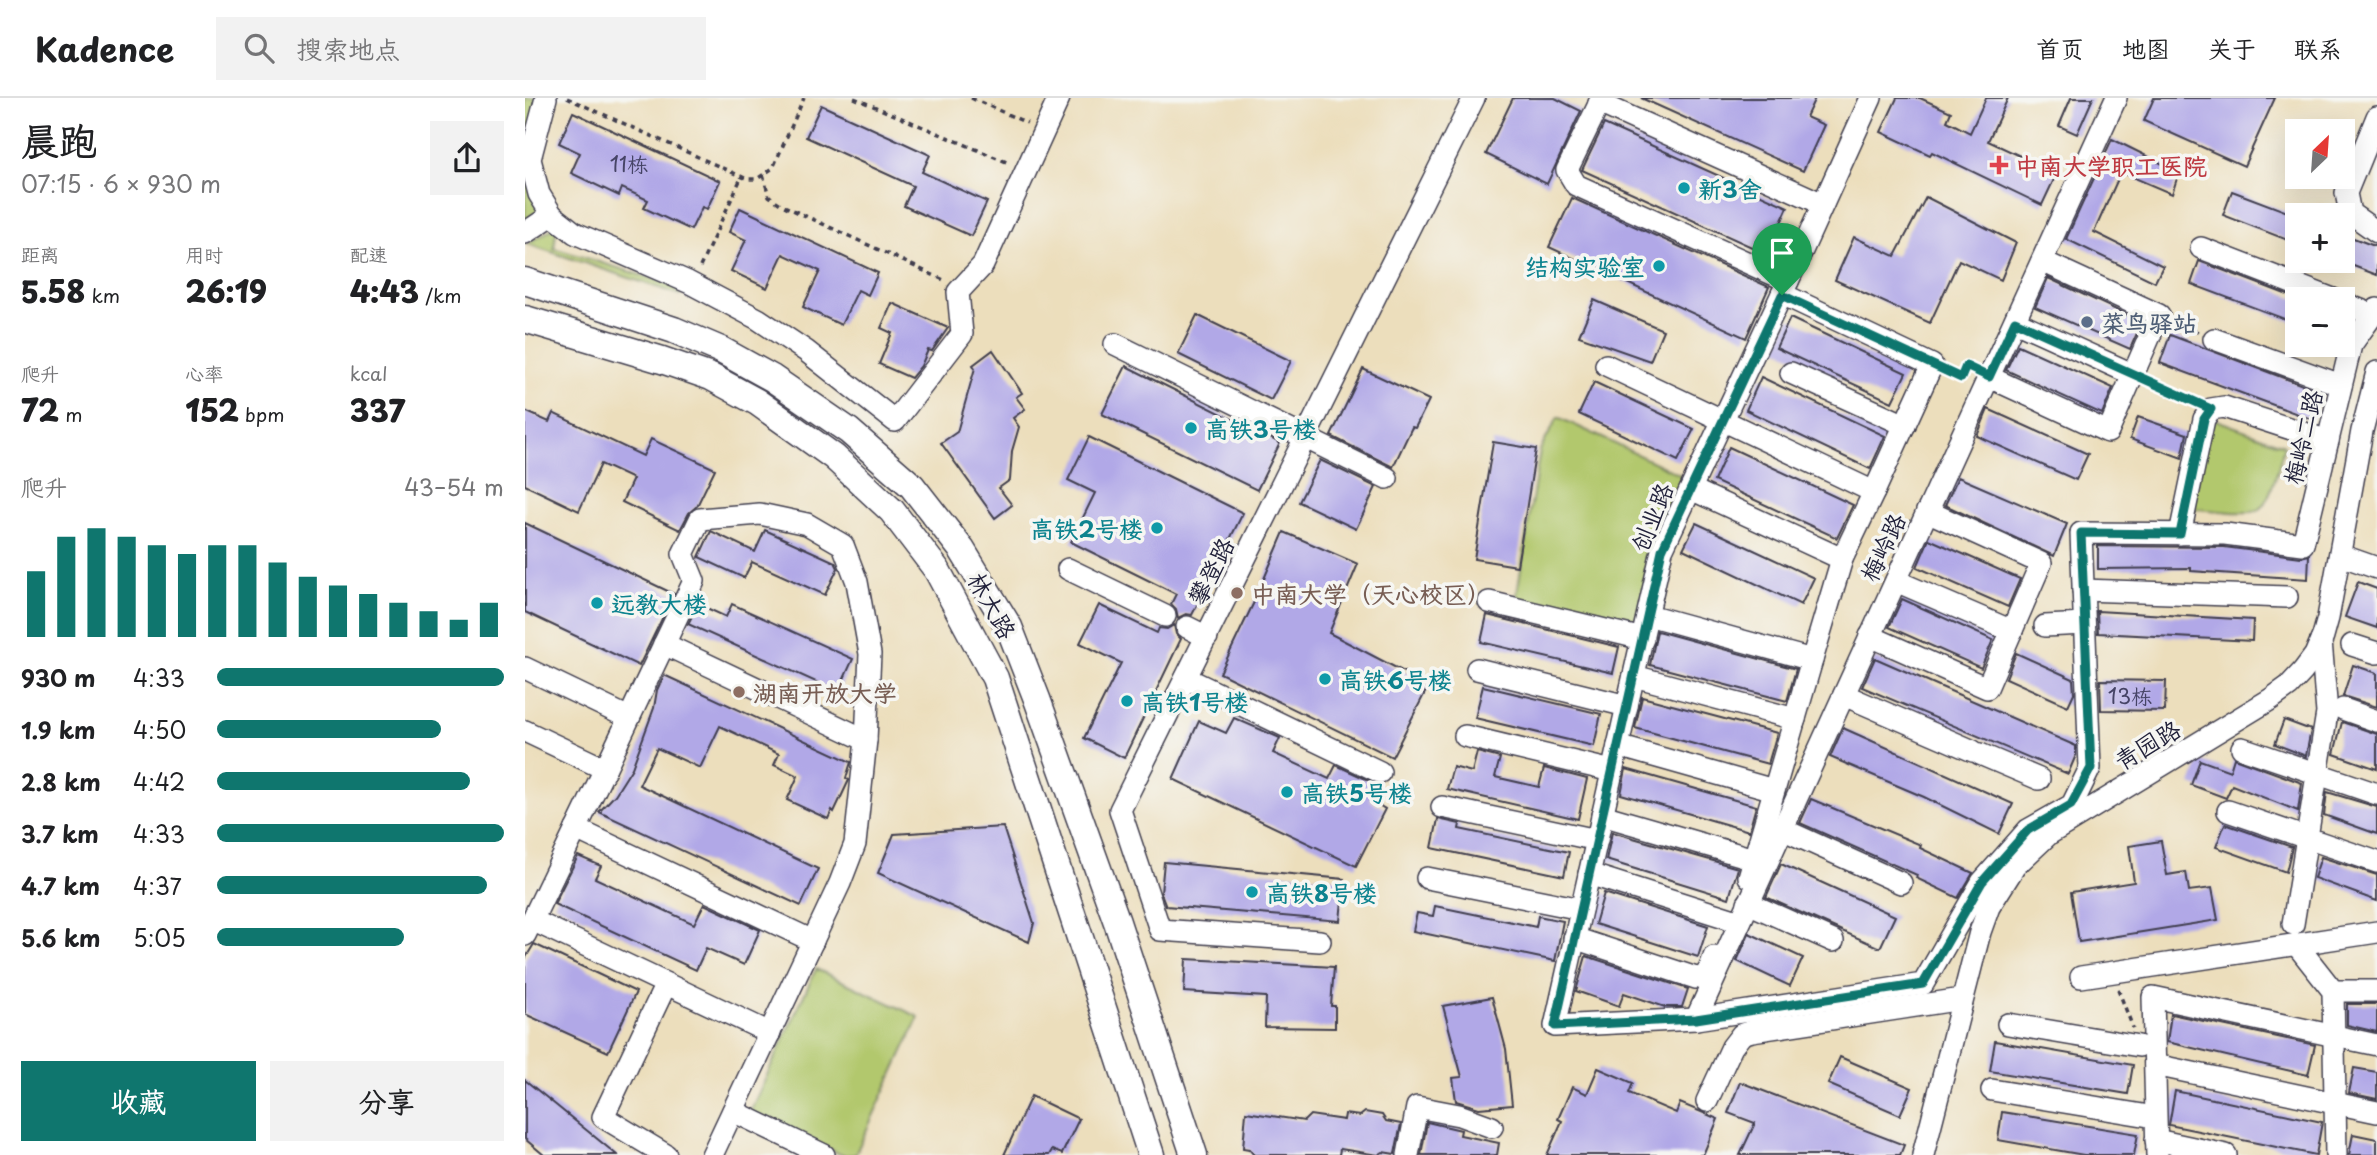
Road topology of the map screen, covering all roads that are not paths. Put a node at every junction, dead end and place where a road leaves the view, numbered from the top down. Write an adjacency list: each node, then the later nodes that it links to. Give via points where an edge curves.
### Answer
1 (546, 98): 9 (street, via 530,159 539,194)
2 (1059, 98): 9 (street, via 982,265 958,292 962,334 895,421 758,319 692,284 575,233)
3 (1474, 98): 31 (street, 攀登路)
4 (1871, 98): 8 (street, 创业路)
5 (2116, 98): 13 (street, 梅岭路)
6 (1600, 101): 8 (street); 16 (street, via 1567,170 1577,185)
7 (2376, 123): 10 (street, via 2346,192 2350,213)
8 (1823, 204): 16 (street, 创业路)
9 (552, 215): 11 (street)
10 (2377, 232)
11 (525, 233)
12 (2201, 248): 15 (street)
13 (2042, 261): 20 (street, 梅岭路); 26 (street, via 2159,316)
14 (525, 281): 128 (main road, 林大路, via 674,330 721,349 772,378 849,431 912,486 953,539 1009,627 1117,922)
15 (2302, 287)
16 (1785, 288): 29 (street, 创业路); 30 (street, via 1932,365)
17 (2355, 306): 18 (street)
18 (2375, 312): 28 (street, 梅岭二路, via 2351,345)
19 (525, 319): 127 (main road, via 711,377 757,402 834,457 892,511 937,570 995,678)
20 (2015, 321): 26 (street); 27 (street, 梅岭路)
21 (2214, 339): 28 (street)
22 (1115, 344): 31 (street)
23 (1606, 365): 29 (street)
24 (2377, 372): 38 (street, 青园路)
25 (1791, 373): 30 (street)
26 (2132, 374): 27 (street, via 2108,432)
27 (1989, 377): 36 (street, 梅岭路)
28 (2341, 385): 32 (street, 梅岭二路)
29 (1722, 421): 34 (street, 创业路); 35 (street)
30 (1905, 425): 35 (street)
31 (1305, 439): 33 (street); 52 (street, 攀登路)
32 (2328, 441): 37 (street, 梅岭二路, via 2303,544 2225,534); 37 (street, via 2224,407 2211,409 2204,419)
33 (1387, 478)
34 (1691, 489): 39 (street); 46 (street, 创业路, via 1662,550)
35 (1874, 492): 39 (street)
36 (1927, 512): 42 (street, 梅岭路); 51 (street, via 2041,563)
37 (2180, 534): 43 (street, via 2081,533)
38 (2340, 555): 40 (street); 55 (street, 青园路)
39 (1842, 559): 59 (street)
40 (2377, 568)
41 (1068, 569): 47 (street)
42 (1896, 581): 51 (street); 53 (street, 梅岭路)
43 (2083, 590): 44 (street); 48 (street)
44 (2287, 597)
45 (1489, 602): 54 (street)
46 (1648, 615): 54 (street, 创业路); 59 (street)
47 (1165, 616)
48 (2084, 624): 49 (street); 109 (street, via 2091,768 2071,805 2028,830 1982,882 1923,984)
49 (2045, 626)
50 (1187, 627): 52 (street)
51 (2012, 631): 53 (street, via 1987,688)
52 (1206, 636): 63 (street, 攀登路)
53 (1870, 636): 64 (street, 梅岭路)
54 (1643, 639): 62 (street, 创业路)
55 (2321, 641): 78 (street, via 2327,713); 108 (street, 青园路, via 2303,671 2271,699 2030,850 1989,907)
56 (664, 644): 67 (street); 72 (street); 72 (street, via 694,581 683,554 700,519 760,514 807,524 843,545 857,582 870,654)
57 (2352, 645): 58 (street)
58 (2377, 653)
59 (1812, 660): 68 (street)
60 (525, 668): 67 (street)
61 (1477, 670): 65 (street)
62 (1634, 676): 65 (street, 创业路); 68 (street)
63 (1186, 678): 77 (street); 102 (street, 攀登路, via 1120,810 1160,930)
64 (1844, 695): 79 (street); 86 (street, 梅岭路)
65 (1627, 706): 73 (street, 创业路)
66 (2343, 709): 69 (street)
67 (629, 718): 75 (street)
68 (1795, 719): 80 (street)
69 (2377, 721)
70 (525, 731): 75 (street)
71 (1465, 736): 76 (street)
72 (866, 740): 101 (street, via 855,844)
73 (1618, 746): 76 (street, 创业路); 80 (street)
74 (2242, 748): 78 (street)
75 (605, 769): 85 (street)
76 (1612, 771): 84 (street, 创业路)
77 (1380, 772)
78 (2317, 774): 81 (street); 87 (street)
79 (2039, 779)
80 (1774, 790): 89 (street)
81 (2377, 794)
82 (1443, 807): 88 (street)
83 (2228, 811): 87 (street)
84 (1602, 814): 88 (street, 创业路); 89 (street)
85 (576, 829): 97 (street); 101 (street)
86 (1782, 829): 93 (street); 94 (street, 梅岭路)
87 (2306, 838): 90 (street); 99 (street)
88 (1597, 840): 91 (street, 创业路)
89 (1754, 859): 96 (street)
90 (2377, 862)
91 (1589, 874): 95 (street, 创业路); 96 (street)
92 (1427, 878): 95 (street)
93 (1901, 883)
94 (1748, 903): 103 (street); 109 (street, 梅岭路)
95 (1581, 909): 100 (street, 创业路)
96 (1731, 919): 100 (street, via 1702,978)
97 (529, 928): 105 (street)
98 (2377, 932): 99 (street)
99 (2295, 934): 104 (street); 106 (street)
100 (1574, 938): 109 (street, 创业路, via 1555,1026)
101 (813, 941): 111 (street)
102 (1320, 941)
103 (1833, 941)
104 (2081, 977)
105 (666, 984): 111 (street); 124 (street, via 603,1117)
106 (2333, 991): 107 (street); 112 (street)
107 (2377, 991)
108 (1962, 999): 117 (street, via 1742,1034); 130 (street, 青园路)
109 (1696, 1019)
110 (2008, 1024): 114 (street)
111 (770, 1033): 119 (street)
112 (2334, 1036): 113 (street); 115 (street, via 2153,997); 118 (street)
113 (2377, 1045)
114 (2139, 1046)
115 (2155, 1065): 118 (street); 121 (street)
116 (1992, 1090): 121 (street)
117 (1707, 1101)
118 (2335, 1103): 120 (street); 132 (street)
119 (733, 1111): 125 (street); 126 (street)
120 (2377, 1112)
121 (2155, 1117): 123 (street)
122 (1492, 1127): 129 (street, via 1417,1107)
123 (2157, 1148): 131 (street)
124 (666, 1155)
125 (712, 1155)
126 (824, 1155)
127 (1151, 1155)
128 (1194, 1155)
129 (1408, 1155)
130 (1923, 1155)
131 (2226, 1155)
132 (2336, 1155)

